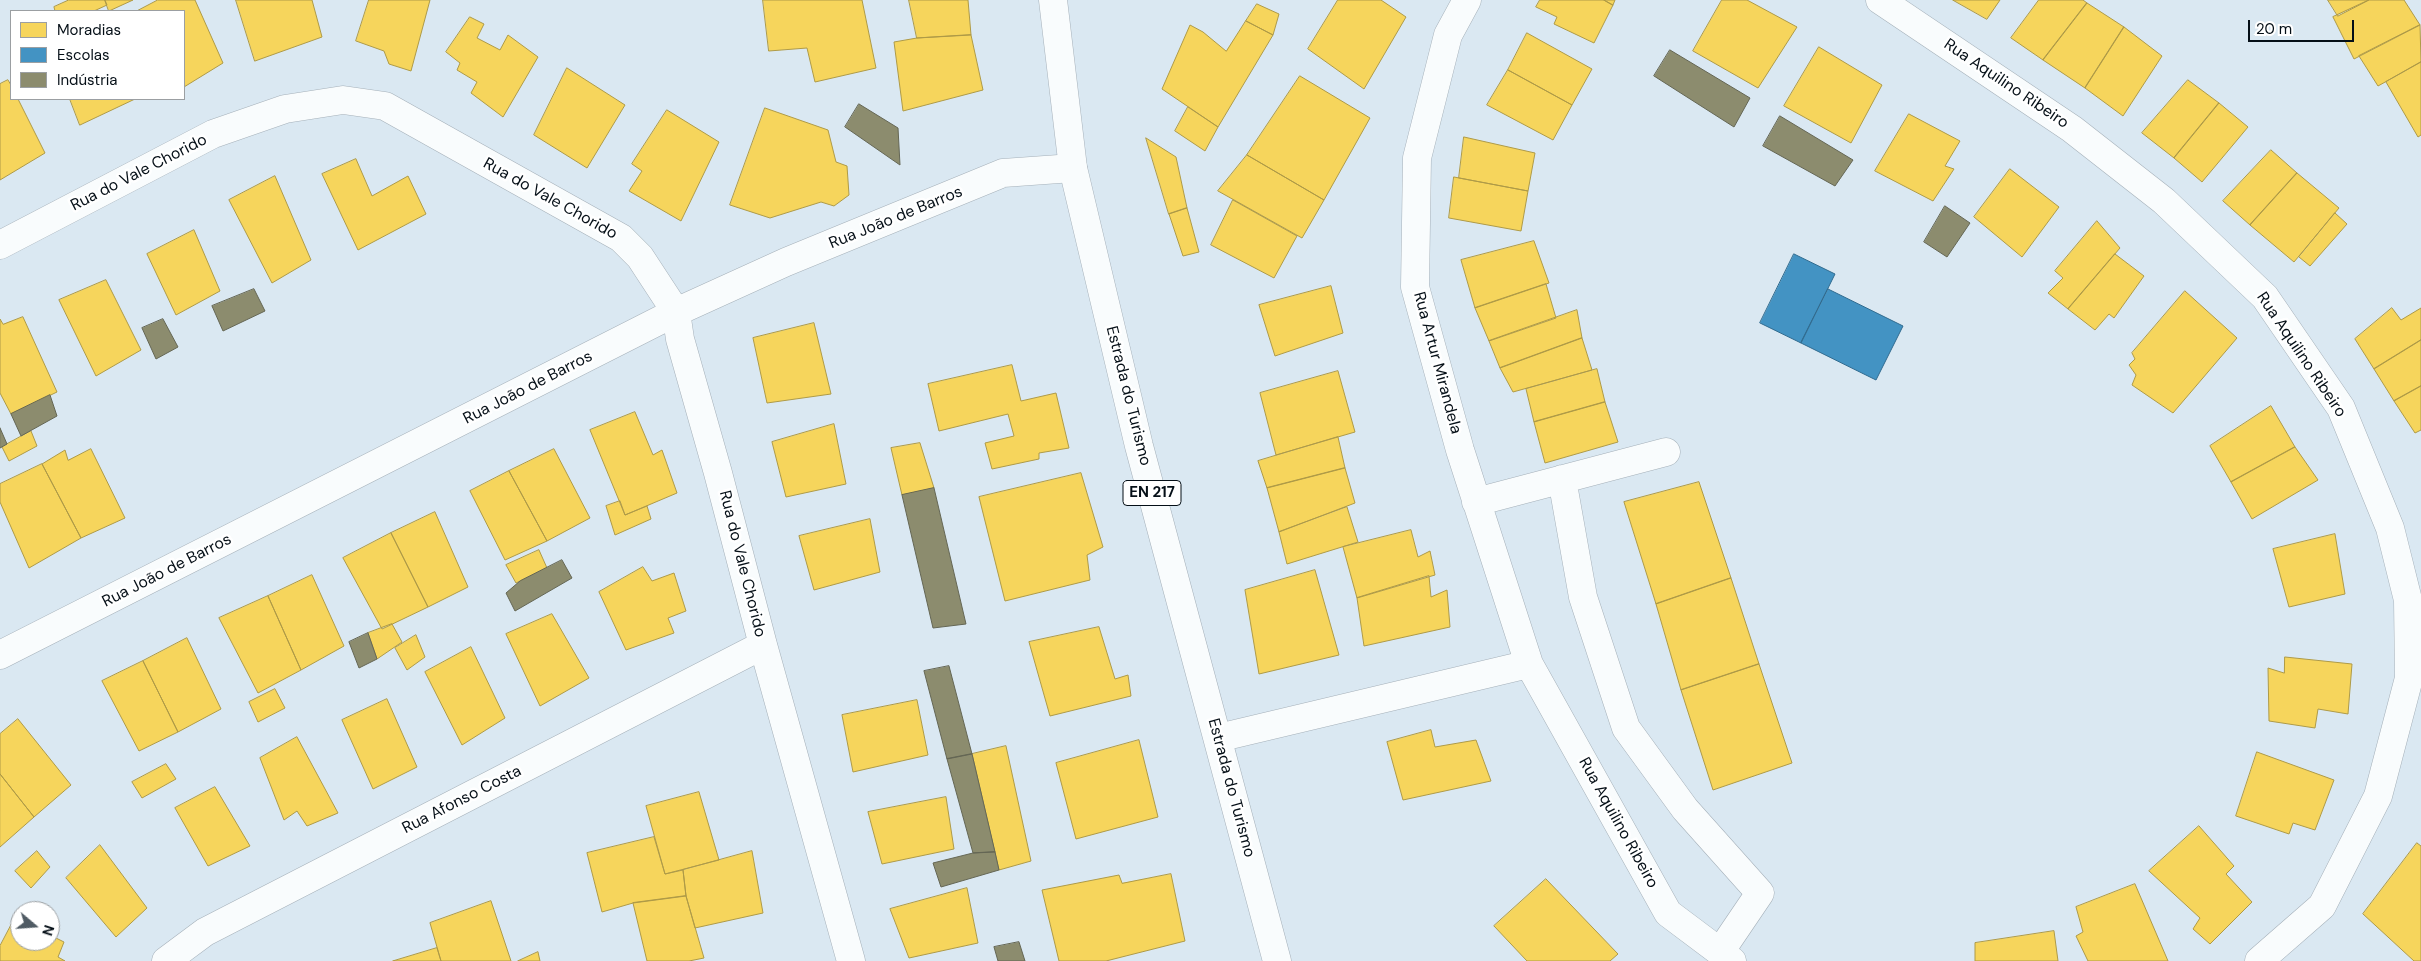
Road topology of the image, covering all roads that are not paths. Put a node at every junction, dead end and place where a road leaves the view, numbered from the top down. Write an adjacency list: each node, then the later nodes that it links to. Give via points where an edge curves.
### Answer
1 (1467, 0): 9 (street, Rua Artur Mirandela, via 1448,35 1417,158 1416,287)
2 (1880, 0): 18 (street, Rua Aquilino Ribeiro, via 2072,129 2164,201 2265,297 2341,408 2390,528 2408,600 2409,678 2378,796 2322,906)
3 (1056, 6): 4 (street, Estrada do Turismo / EN 217)
4 (1073, 168): 6 (street, Rua João de Barros, via 1002,173 786,262); 13 (street, Estrada do Turismo / EN 217, via 1139,446)
5 (0, 245): 6 (street, Rua do Vale Chorido, via 213,134 284,109 343,100 385,106 621,238 640,257)
6 (676, 312): 10 (street, Rua do Vale Chorido, via 680,339); 11 (street, Rua João de Barros)
7 (1666, 452): 8 (street)
8 (1562, 479): 9 (street); 14 (street, via 1583,597 1626,728 1685,809 1760,893)
9 (1476, 502): 12 (street, Rua Artur Mirandela)
10 (763, 645): 15 (street, Rua Afonso Costa, via 205,932); 16 (street, Rua do Vale Chorido)
11 (0, 655)
12 (1530, 664): 13 (street); 14 (street, Rua Aquilino Ribeiro, via 1668,913)
13 (1218, 738): 17 (street, Estrada do Turismo / EN 217)
14 (1726, 957)
15 (166, 961)
16 (851, 961)
17 (1277, 961)
18 (2259, 961)

